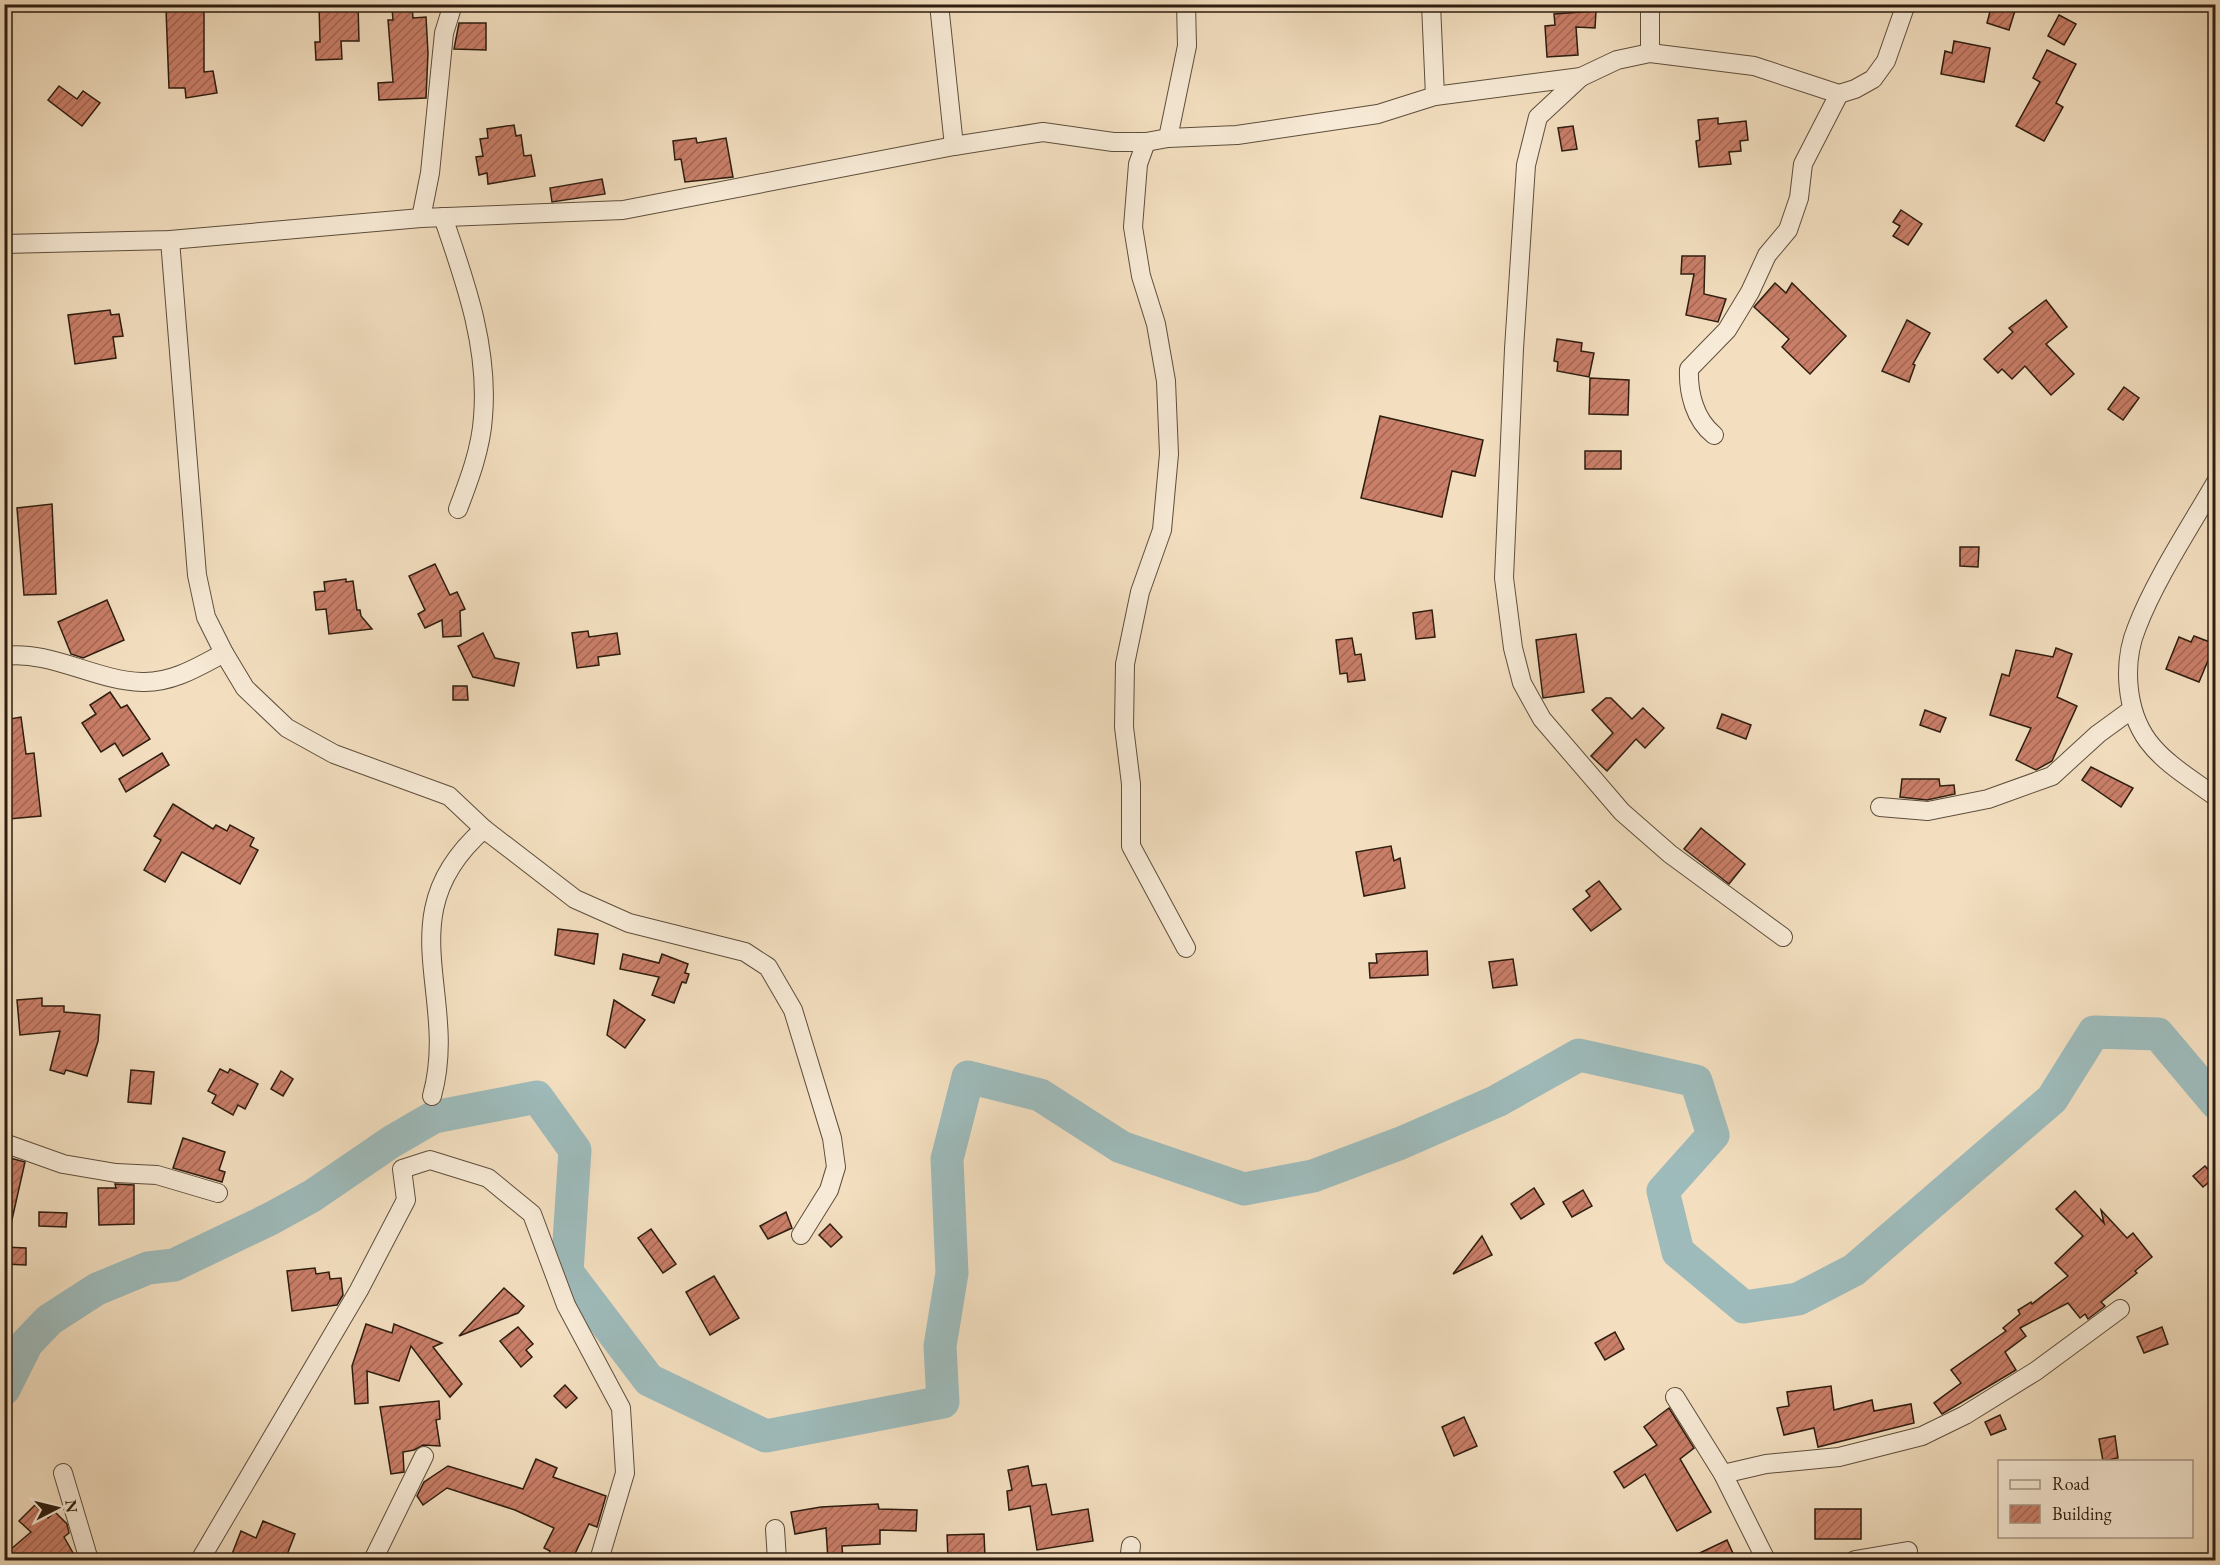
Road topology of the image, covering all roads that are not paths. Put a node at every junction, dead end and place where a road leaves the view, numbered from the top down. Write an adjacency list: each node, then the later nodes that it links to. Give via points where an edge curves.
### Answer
1 (453, 4): 15 (street, via 444,33)
2 (939, 4): 13 (street)
3 (1186, 4): 11 (street, via 1187,46)
4 (1431, 4): 10 (street)
5 (1650, 4): 7 (street)
6 (1906, 4): 9 (street, via 1880,70 1873,79)
7 (1650, 53): 8 (street, via 1617,60); 9 (street, via 1754,66)
8 (1581, 77): 10 (street); 27 (street, via 1538,117 1526,165 1505,526 1504,578 1513,648 1522,683 1542,719 1622,812 1670,854)
9 (1839, 94): 18 (street, via 1803,164 1799,198 1788,230 1767,255 1727,330 1689,369 1688,386 1701,424)
10 (1435, 96): 11 (street, via 1378,114 1237,135)
11 (1168, 138): 12 (street)
12 (1146, 142): 13 (street, via 1113,142 1043,132); 28 (street, via 1137,164 1133,227 1166,381 1169,454 1162,530 1140,592 1125,664 1124,727 1131,784 1131,846)
13 (954, 146): 14 (street, via 623,210)
14 (442, 217): 15 (street); 20 (street, via 466,284 477,328 483,379 483,418 475,462)
15 (422, 218): 16 (street)
16 (170, 240): 17 (street); 21 (street, via 197,575 206,617)
17 (4, 244)
18 (1714, 435)
19 (2216, 482): 23 (street, via 2136,628 2129,681)
20 (458, 509)
21 (224, 653): 22 (street, via 184,674 142,682 47,660); 26 (street, via 245,688 287,728 334,754 449,796)
22 (4, 656)
23 (2131, 710): 24 (street, via 2149,742 2176,769); 25 (street, via 2052,776 1988,800 1928,811)
24 (2216, 797)
25 (1880, 807)
26 (484, 829): 29 (street, via 461,849 440,885 432,909 432,971 440,1058); 32 (street, via 575,899 629,923 745,952 768,967 793,1010 832,1138 836,1167 829,1190)
27 (1783, 937)
28 (1186, 948)
29 (432, 1096)
30 (4, 1143): 31 (street, via 63,1164 157,1175)
31 (218, 1193)
32 (801, 1235)
33 (2120, 1309): 37 (street, via 2036,1371 1965,1415 1922,1436 1839,1457 1766,1464)
34 (1675, 1397): 37 (street)
35 (424, 1456): 42 (street)
36 (63, 1473): 40 (street)
37 (1723, 1474): 45 (street)
38 (775, 1529): 44 (street)
39 (1908, 1551): 46 (street)
40 (89, 1560)
41 (200, 1560): 43 (street, via 359,1290 406,1200 402,1169 430,1160 488,1178 532,1214 566,1305 621,1408 625,1473)
42 (374, 1560)
43 (599, 1560)
44 (777, 1560)
45 (1766, 1560)
46 (1855, 1560)

